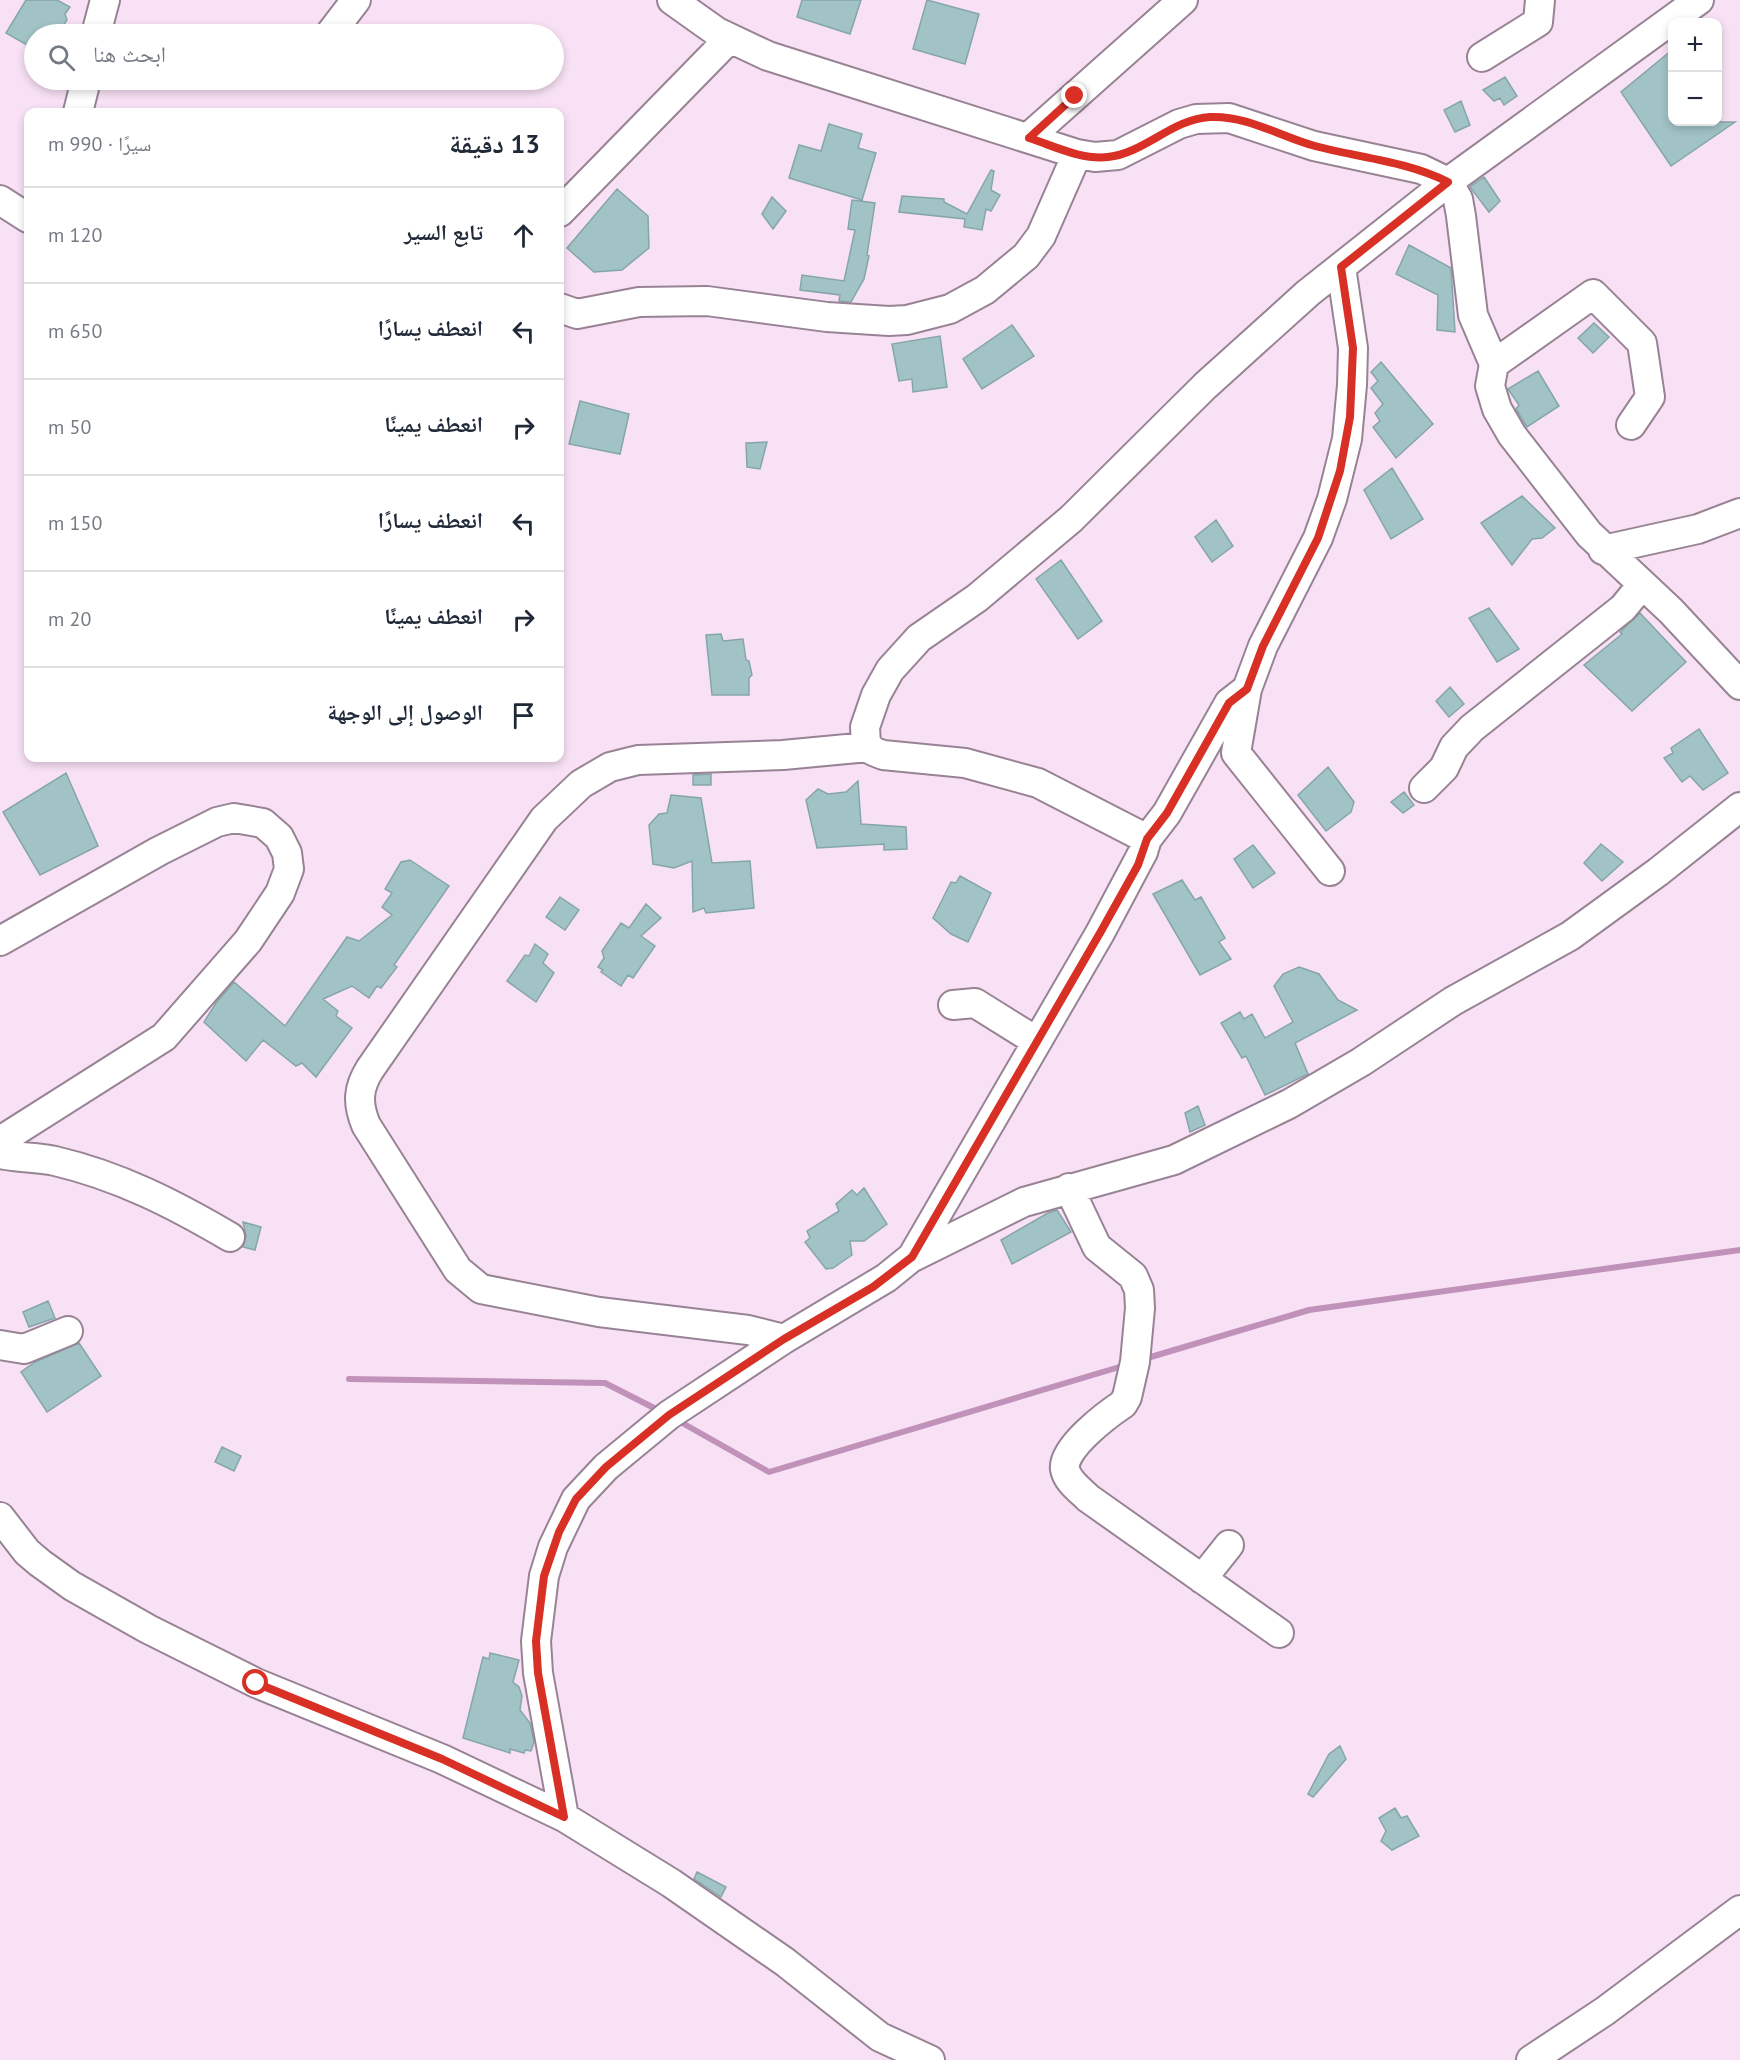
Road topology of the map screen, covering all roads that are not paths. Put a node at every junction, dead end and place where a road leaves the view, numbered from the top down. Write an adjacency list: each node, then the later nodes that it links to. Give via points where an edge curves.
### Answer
1 (105, 0): 8 (street)
2 (356, 0): 9 (street)
3 (672, 0): 10 (street)
4 (1183, 0): 14 (street)
5 (1540, 0): 11 (street, via 1538,22)
6 (1699, 0): 7 (street)
7 (1671, 8): 16 (street)
8 (99, 24)
9 (338, 24)
10 (729, 39): 14 (street, via 768,56); 18 (street)
11 (1482, 57)
12 (84, 90): 13 (street)
13 (79, 108)
14 (1029, 138): 15 (street)
15 (1077, 154): 16 (street, via 1118,155 1179,124 1229,118 1314,146 1421,169); 21 (street, via 1041,236 1026,256 985,290 950,309 890,321 707,301 639,302 577,314)
16 (1448, 182): 20 (street); 22 (street, via 1460,207 1473,315)
17 (0, 200): 19 (street)
18 (564, 208)
19 (24, 215)
20 (1341, 267): 28 (street, via 1353,348 1350,417 1340,471 1318,538 1263,646); 29 (street, via 1205,386 1036,550 907,649 876,695 865,727)
21 (564, 309)
22 (1494, 364): 23 (street, via 1593,294 1642,343 1650,397); 25 (street, via 1490,386 1497,409 1512,435)
23 (1631, 425)
24 (1740, 513): 25 (street, via 1698,529)
25 (1603, 550): 26 (street)
26 (1641, 586): 27 (street); 30 (street, via 1623,608 1472,728 1454,747 1444,768)
27 (1735, 670)
28 (1247, 689): 32 (street, via 1229,703 1167,813); 33 (street, via 1236,753)
29 (867, 747): 32 (street, via 883,755 987,767 1038,783); 43 (street, via 783,755 638,760 610,767 580,784 544,819 370,1069 359,1091 366,1125 442,1247 474,1284 509,1296 748,1330)
30 (1424, 788)
31 (1740, 807): 39 (street, via 1569,936 1453,1001 1289,1104 1174,1160)
32 (1147, 839): 36 (street, via 1128,882)
33 (1330, 871)
34 (0, 941): 37 (street, via 217,822 234,818 263,823 279,837 287,853 286,879 248,941 164,1038)
35 (953, 1005): 36 (street, via 975,1003)
36 (1036, 1041): 41 (street)
37 (0, 1141)
38 (0, 1154): 40 (street, via 98,1172 178,1206)
39 (1069, 1188): 41 (street, via 1024,1202); 47 (street, via 1097,1247 1133,1276 1140,1308 1127,1397 1082,1436 1066,1462 1065,1471 1088,1498)
40 (230, 1237)
41 (912, 1257): 43 (street, via 854,1299)
42 (68, 1331): 44 (street, via 24,1349)
43 (784, 1339): 49 (street, via 669,1415 624,1451 589,1483 566,1516 544,1576 536,1641)
44 (0, 1345)
45 (0, 1517): 49 (street, via 40,1563 148,1629 256,1683 442,1759)
46 (1229, 1545): 47 (street)
47 (1202, 1579): 48 (street)
48 (1279, 1633)
49 (564, 1817): 51 (street, via 671,1883 785,1962 880,2037)
50 (1740, 1910): 52 (street, via 1605,2011)
51 (930, 2060)
52 (1531, 2060)

